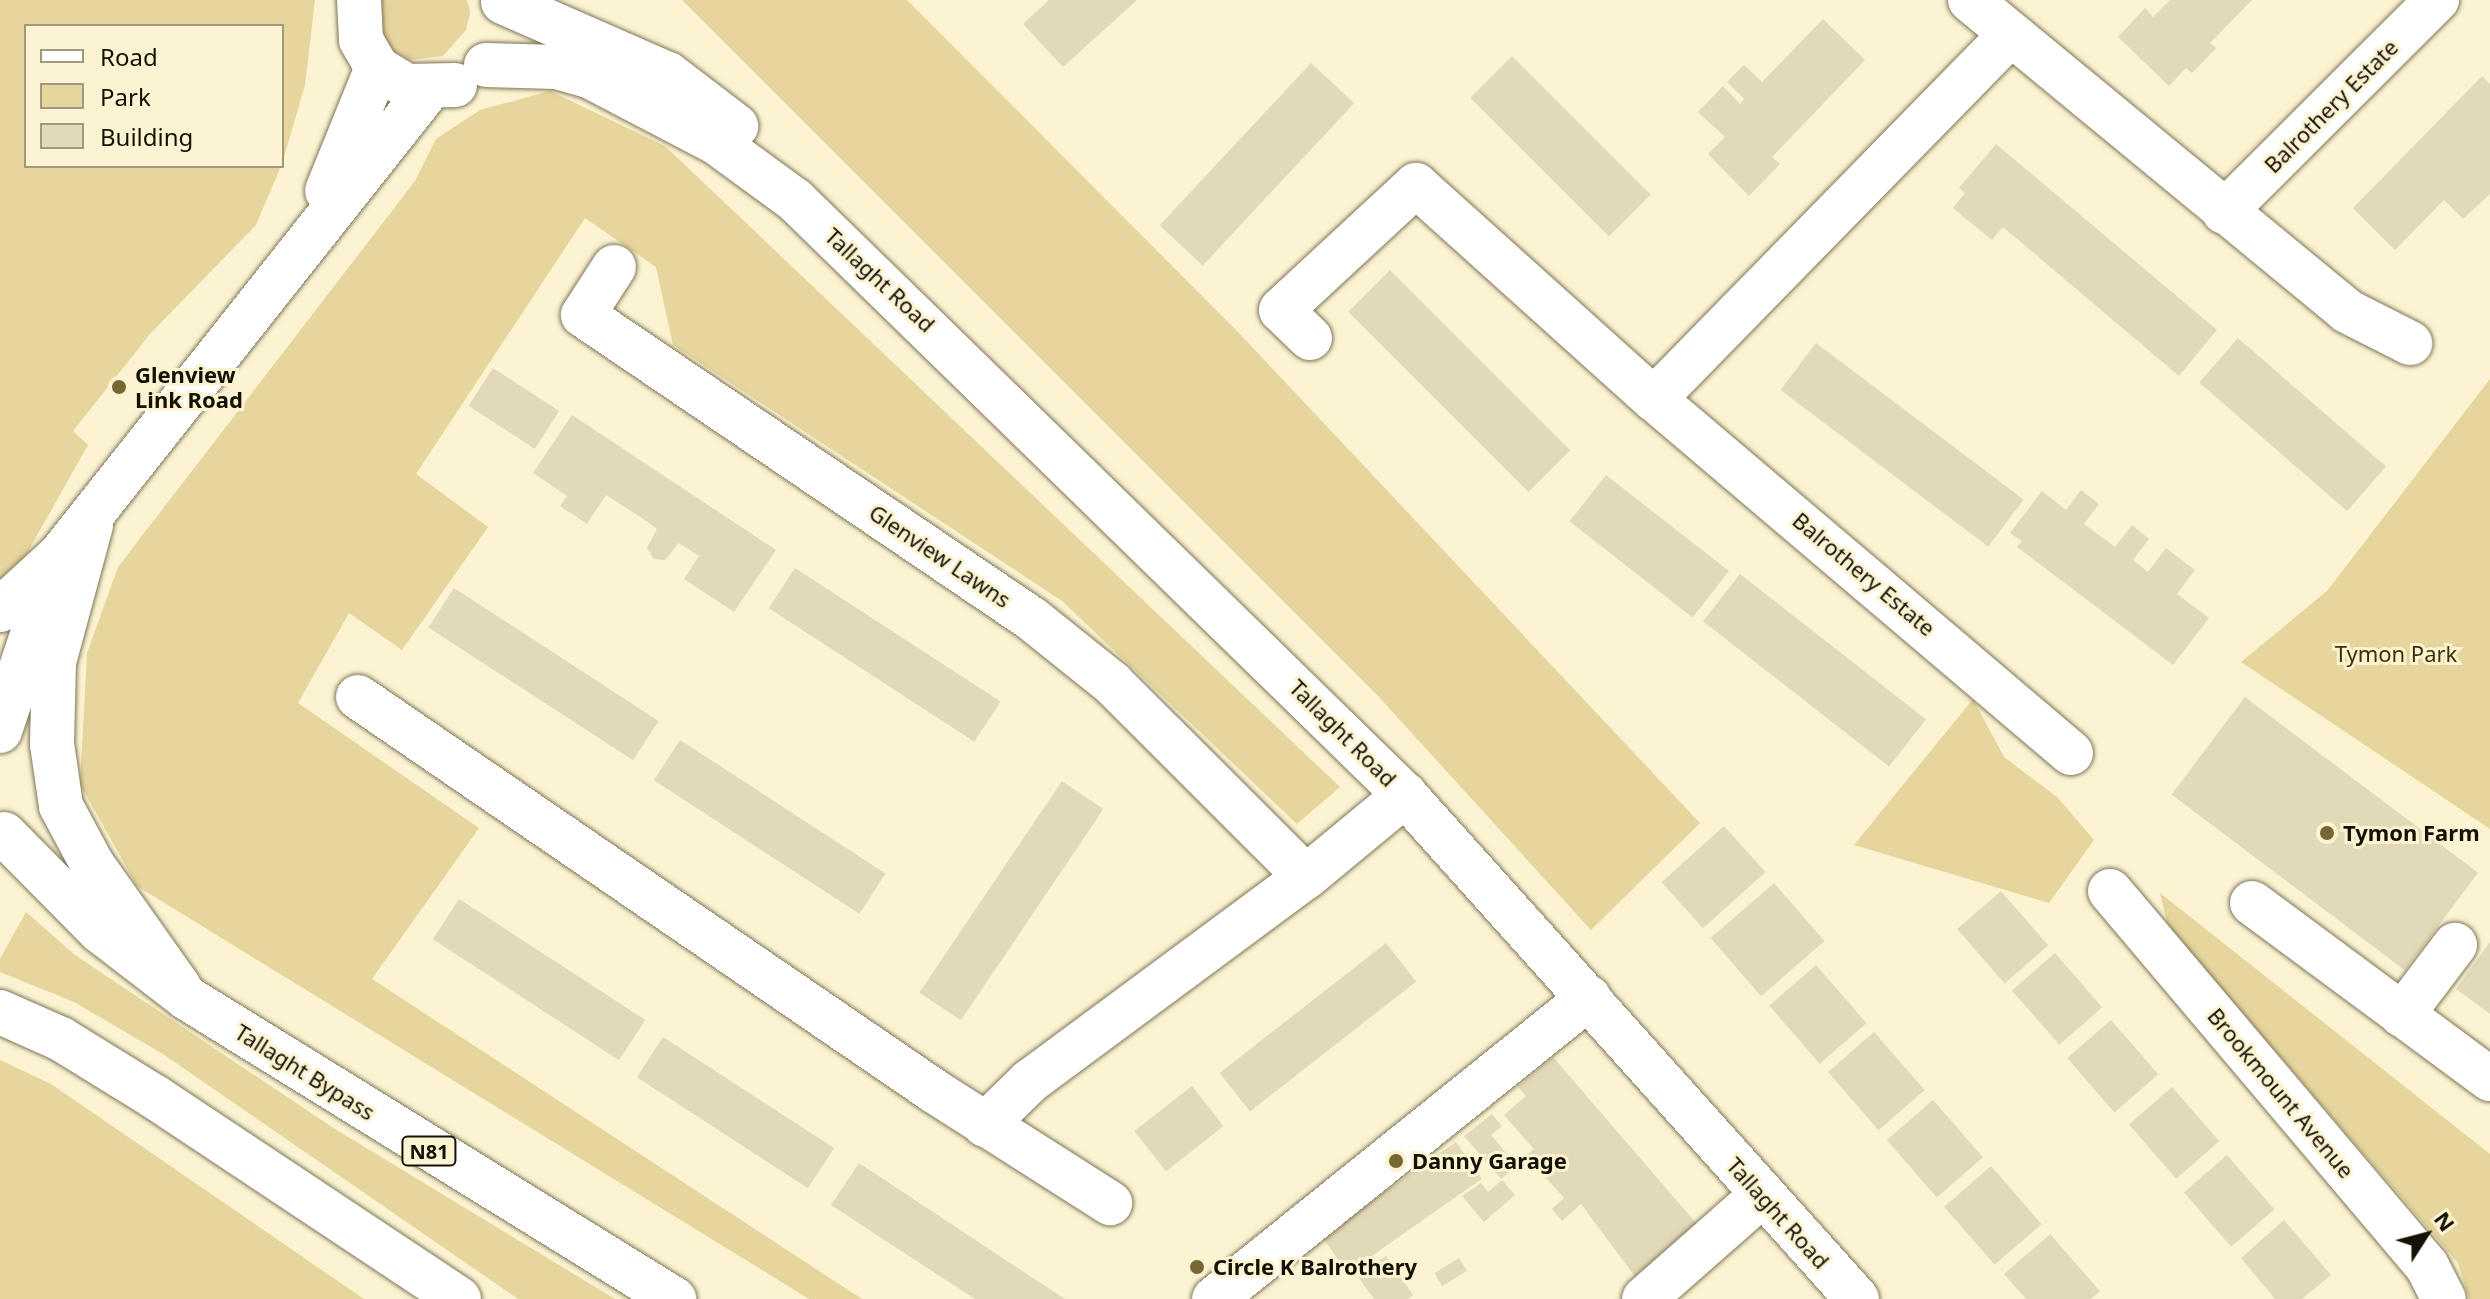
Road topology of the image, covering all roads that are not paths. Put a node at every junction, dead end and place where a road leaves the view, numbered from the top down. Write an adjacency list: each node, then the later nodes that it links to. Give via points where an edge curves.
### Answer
1 (359, 0): 7 (street, via 361,40)
2 (1970, 0): 5 (street)
3 (2437, 0): 10 (street, Balrothery Estate)
4 (503, 1): 6 (street, via 502,38); 9 (street, Tallaght Road, via 668,74 739,128)
5 (2009, 36): 10 (street); 15 (street)
6 (486, 65): 8 (street, via 465,82); 9 (street, Tallaght Road, via 557,67 589,76 717,143)
7 (377, 68): 8 (street); 11 (street, via 337,172)
8 (428, 90): 11 (street)
9 (795, 200): 22 (street, Tallaght Road)
10 (2224, 212): 14 (street, via 2347,311)
11 (294, 256): 16 (street)
12 (614, 267): 24 (street, Glenview Lawns, via 583,315 1032,619 1112,683)
13 (1310, 338): 15 (street, Balrothery Estate, via 1281,310 1416,185)
14 (2410, 343)
15 (1654, 399): 21 (street, Balrothery Estate)
16 (96, 508): 17 (street); 29 (street, N81, via 54,662 52,744 61,806 92,864)
17 (60, 555): 18 (street); 20 (street)
18 (0, 610)
19 (358, 697): 34 (street)
20 (0, 731)
21 (2071, 753)
22 (1405, 795): 24 (street); 30 (street, Tallaght Road)
23 (2, 827): 25 (street, N81); 29 (street, Tallaght Bypass / N81, via 100,931)
24 (1306, 877): 34 (street, via 1030,1081)
25 (0, 883)
26 (2110, 891): 42 (street, Brookmount Avenue, via 2427,1266)
27 (2252, 903): 32 (street)
28 (2455, 945): 32 (street)
29 (187, 998): 38 (street, Tallaght Bypass / N81)
30 (1589, 998): 35 (street, Tallaght Road); 39 (street)
31 (0, 1012): 37 (street, via 61,1039 141,1089)
32 (2402, 1015): 33 (street)
33 (2490, 1079)
34 (985, 1125): 36 (street)
35 (1762, 1195): 40 (street); 41 (street, Tallaght Road)
36 (1110, 1203)
37 (459, 1299)
38 (674, 1299)
39 (1214, 1299)
40 (1644, 1299)
41 (1857, 1299)
42 (2444, 1299)

